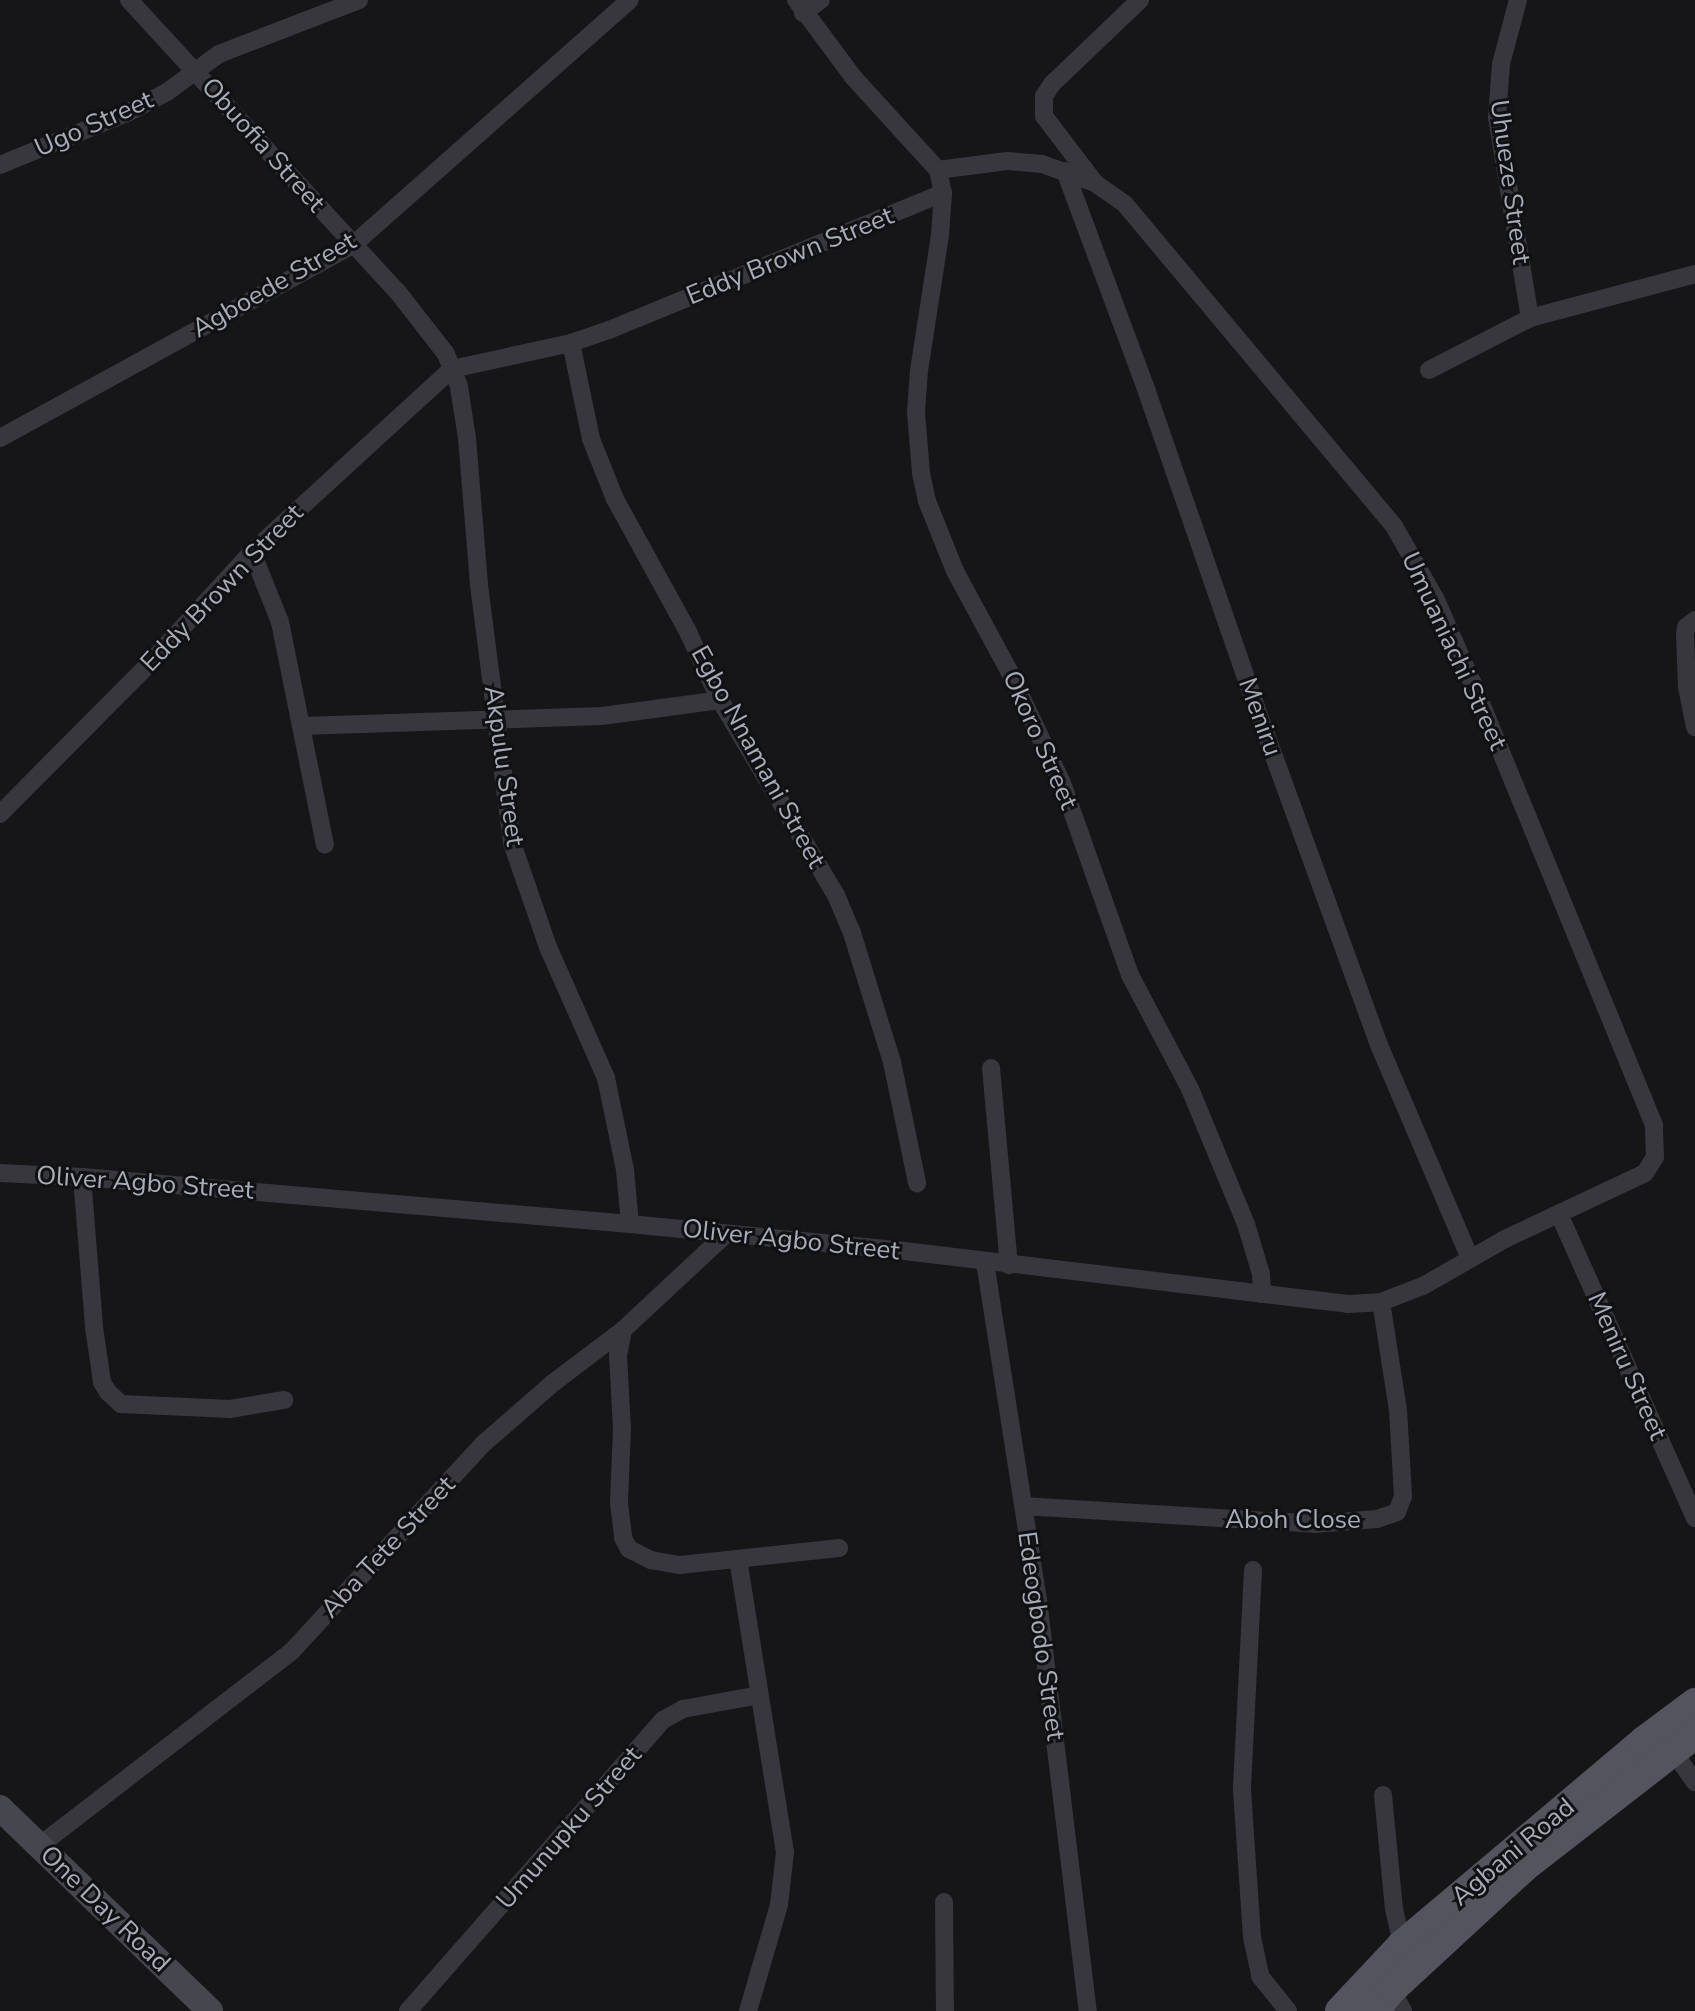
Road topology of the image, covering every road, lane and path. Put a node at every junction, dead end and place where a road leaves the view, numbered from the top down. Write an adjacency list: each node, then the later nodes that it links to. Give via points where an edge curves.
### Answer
1 (129, 0): 8 (street, Obuofia Street)
2 (359, 0): 8 (street, Ugo Street, via 219,54)
3 (630, 0): 14 (street, Agboede Street)
4 (821, 0): 7 (street)
5 (1140, 0): 12 (street, via 1044,96 1044,116)
6 (1518, 0): 16 (street, Uhueze Street, via 1501,64 1497,117)
7 (800, 7): 10 (street, via 854,78)
8 (194, 69): 9 (street, Ugo Street, via 167,92 129,112); 14 (street, Obuofia Street)
9 (0, 165)
10 (938, 170): 11 (street, Umuaniachi Street, via 1007,161); 13 (street, Okoro Street)
11 (1065, 171): 12 (street, Umuaniachi Street); 36 (street, Meniru, via 1379,1045)
12 (1095, 183): 33 (street, Umuaniachi Street, via 1140,221 1369,494 1414,556 1436,600 1654,1125 1655,1157 1645,1173)
13 (943, 193): 17 (street, Eddy Brown Street); 39 (street, Okoro Street, via 916,412 927,501 955,571 1062,783 1140,1000 1190,1089 1246,1224)
14 (354, 244): 18 (street, Obuofia Street, via 429,328); 20 (street, Agboede Street)
15 (1695, 274): 16 (street)
16 (1530, 318): 19 (street)
17 (571, 343): 18 (street, Eddy Brown Street); 23 (street, Egbo Nnamani Street, via 584,414 605,475)
18 (452, 369): 21 (street, Eddy Brown Street); 24 (street, Akpulu Street, via 467,438)
19 (1429, 370)
20 (0, 438)
21 (252, 552): 25 (street, via 280,622); 27 (street, Eddy Brown Street)
22 (1695, 620): 26 (street, via 1685,634)
23 (720, 700): 24 (street, via 602,716); 32 (street, Egbo Nnamani Street, via 836,895 852,933 892,1062)
24 (497, 719): 25 (street); 34 (street, Akpulu Street, via 512,843 548,947 606,1078 624,1159)
25 (302, 726): 28 (street)
26 (1695, 727)
27 (0, 814)
28 (325, 845)
29 (991, 1068): 38 (street)
30 (0, 1173): 31 (street, Oliver Agbo Street)
31 (82, 1177): 34 (street, Oliver Agbo Street); 42 (street, via 94,1327 108,1392 121,1404 230,1409)
32 (917, 1183)
33 (1559, 1214): 36 (street, Oliver Agbo Street); 44 (street, Meniru Street)
34 (630, 1224): 35 (street, Oliver Agbo Street)
35 (726, 1234): 37 (street, Oliver Agbo Street); 41 (street, Aba Tete Street)
36 (1470, 1258): 40 (street, Oliver Agbo Street, via 1423,1286)
37 (985, 1262): 38 (street, Oliver Agbo Street); 43 (street, Edeogbodo Street)
38 (1009, 1265): 39 (street, Oliver Agbo Street)
39 (1262, 1294): 40 (street, Oliver Agbo Street, via 1348,1304)
40 (1381, 1302): 43 (street, Aboh Close, via 1401,1458 1403,1496 1394,1514 1361,1521 1279,1523)
41 (623, 1330): 46 (street, via 618,1355 623,1538 629,1549 651,1560 680,1565); 54 (street, Aba Tete Street, via 483,1444 292,1651)
42 (284, 1400)
43 (1023, 1506): 62 (street, Edeogbodo Street)
44 (1695, 1518)
45 (839, 1548): 46 (street)
46 (738, 1559): 48 (street)
47 (1253, 1570): 63 (street, via 1242,1790 1252,1937 1260,1976)
48 (759, 1695): 59 (street, Umunupku Street, via 683,1709 663,1720); 60 (street, via 785,1852 779,1905)
49 (1695, 1703): 56 (main road, Agbani Road)
50 (1684, 1743): 51 (street); 57 (main road, Agbani Road, via 1523,1868)
51 (1695, 1782)
52 (1383, 1795): 56 (street)
53 (0, 1808): 54 (main road, One Day Road)
54 (39, 1846): 58 (main road, One Day Road)
55 (944, 1902): 61 (street)
56 (1402, 1945): 64 (main road, Agbani Road)
57 (1389, 2004)
58 (210, 2011)
59 (408, 2011)
60 (748, 2011)
61 (945, 2011)
62 (1088, 2011)
63 (1288, 2011)
64 (1340, 2011)

